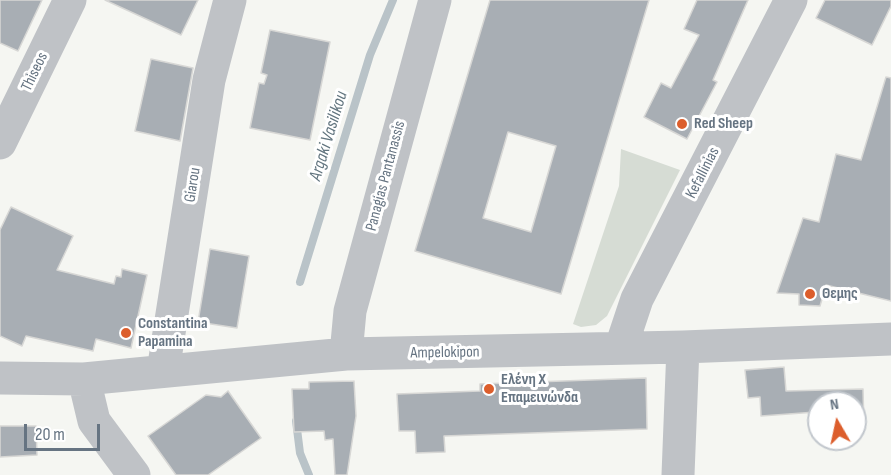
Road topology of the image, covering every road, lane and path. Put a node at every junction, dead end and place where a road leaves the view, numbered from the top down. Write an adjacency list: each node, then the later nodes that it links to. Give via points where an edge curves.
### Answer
1 (70, 0): 5 (street, Thiseos)
2 (230, 0): 10 (street, Giarou, via 209,80)
3 (435, 0): 9 (street, Panagias Pantanassis, via 350,311)
4 (791, 0): 7 (street, Kefallinias, via 637,299)
5 (0, 143)
6 (891, 339): 8 (street, Ampelokipon)
7 (621, 347): 8 (street, Ampelokipon); 9 (street, Ampelokipon)
8 (683, 347): 14 (street)
9 (346, 354): 10 (street, Ampelokipon)
10 (163, 371): 12 (street, Ampelokipon)
11 (0, 378): 12 (street, Ampelokipon)
12 (84, 379): 13 (street, via 94,421)
13 (134, 475)
14 (678, 475)

